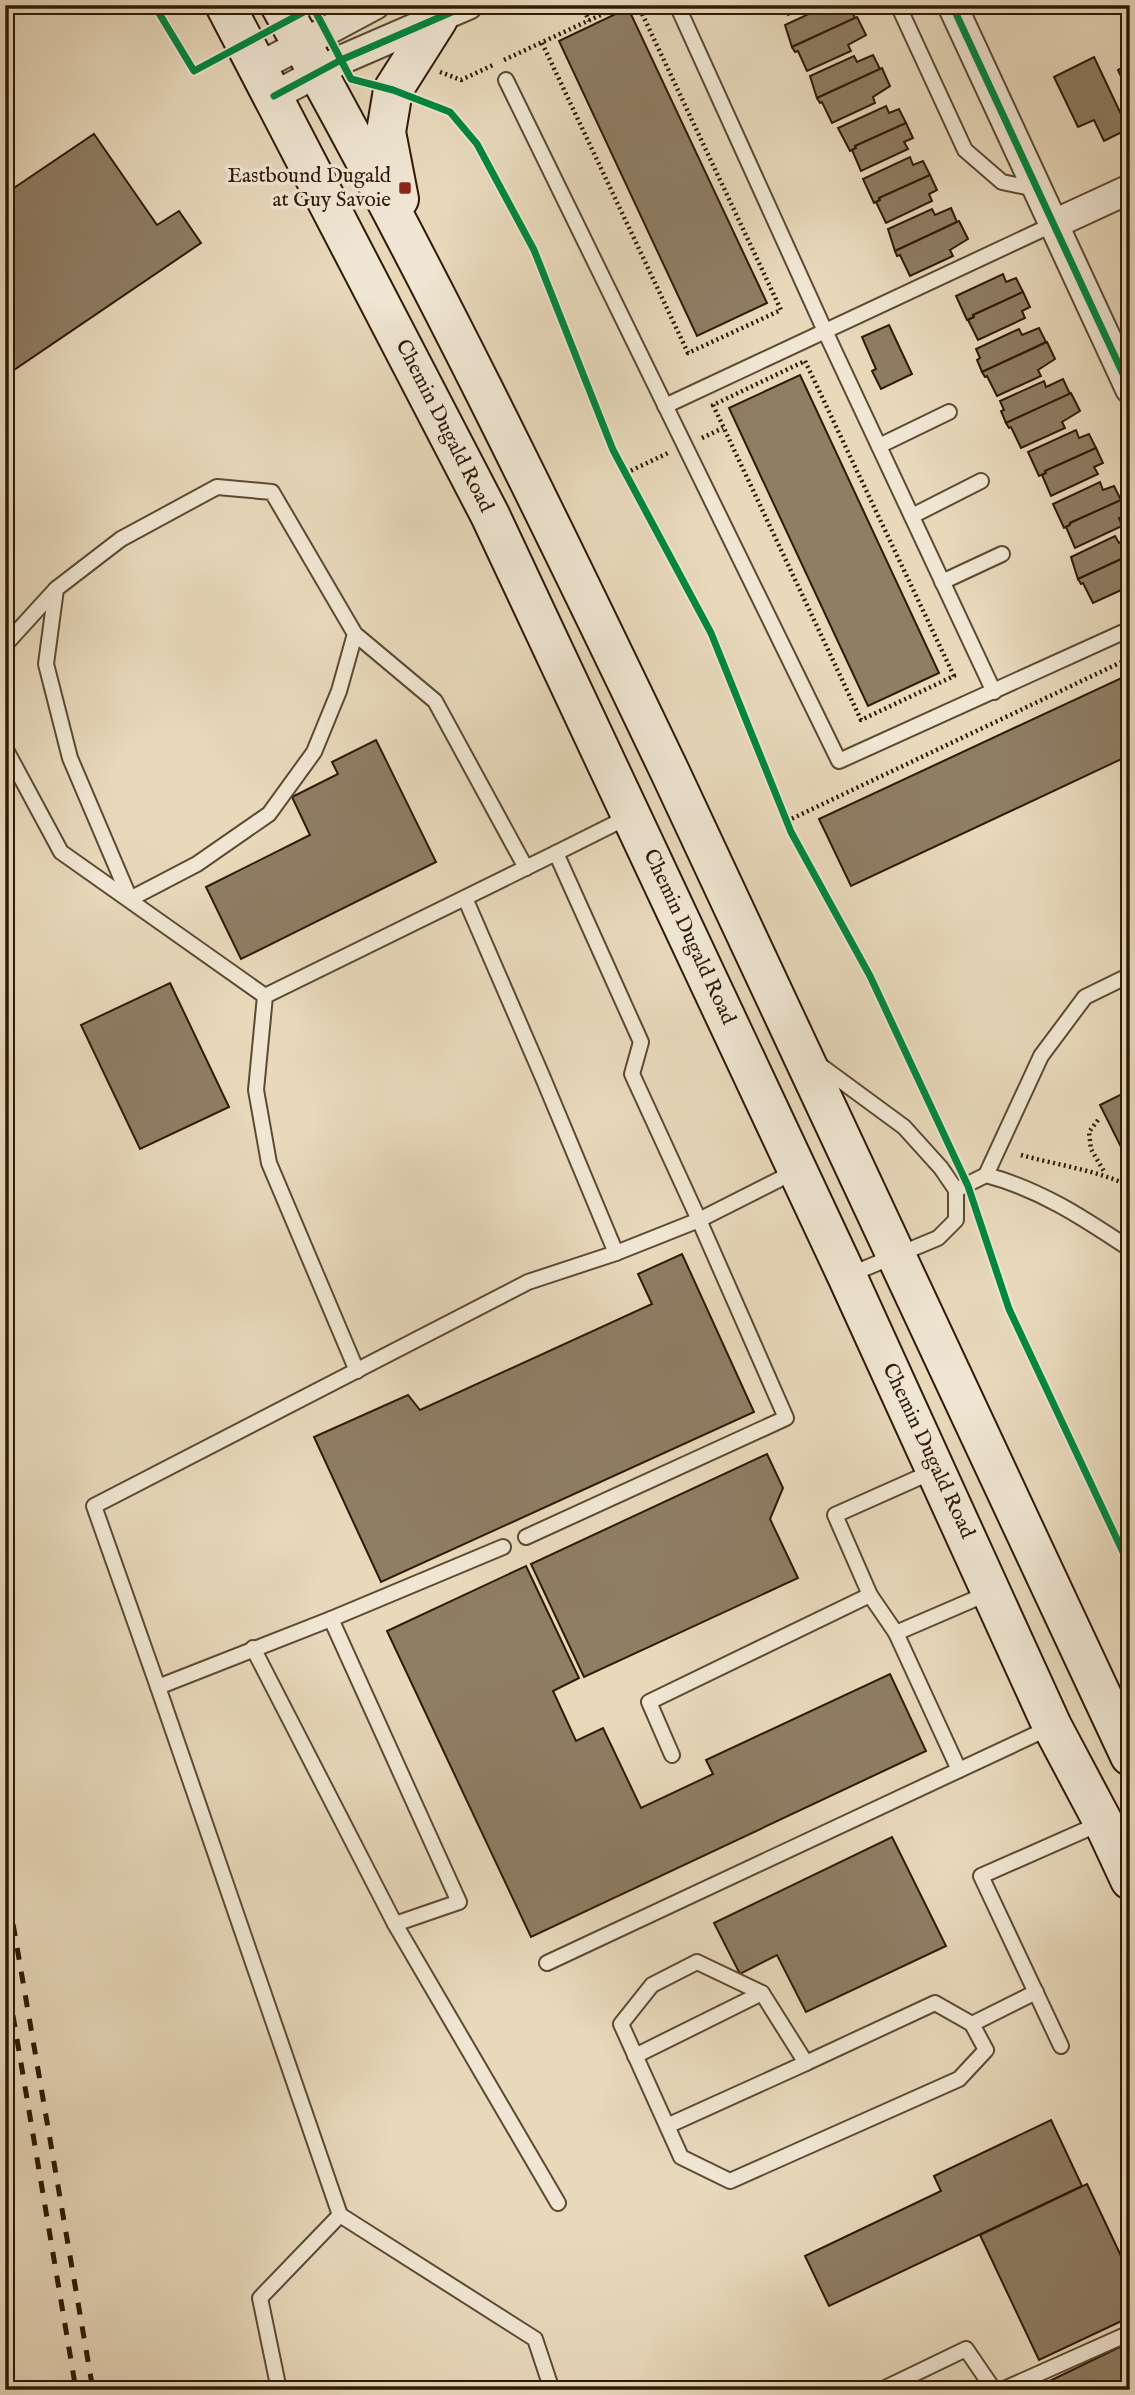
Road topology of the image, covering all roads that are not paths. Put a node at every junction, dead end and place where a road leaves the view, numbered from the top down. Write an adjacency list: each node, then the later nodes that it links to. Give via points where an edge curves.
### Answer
1 (225, 5): 10 (main road, Chemin Dugald Road)
2 (280, 5): 8 (main road)
3 (374, 5): 8 (street)
4 (677, 5): 15 (lane)
5 (898, 5): 12 (lane, via 965,150 1002,182)
6 (952, 5): 12 (street)
7 (453, 12): 8 (street, via 341,60); 14 (main road, via 393,90 386,132)
8 (309, 59): 10 (street); 14 (main road)
9 (506, 80): 17 (lane)
10 (266, 81): 30 (main road, Chemin Dugald Road, via 490,515)
11 (1130, 189): 13 (street)
12 (1038, 190): 13 (street)
13 (1054, 224): 15 (lane); 16 (street)
14 (407, 239): 37 (main road, via 544,508)
15 (825, 331): 17 (lane); 19 (lane)
16 (1130, 389)
17 (665, 406): 28 (lane, via 839,761)
18 (949, 411): 19 (lane)
19 (879, 446): 21 (lane)
20 (981, 481): 21 (lane)
21 (912, 516): 23 (lane)
22 (1002, 554): 23 (lane)
23 (943, 582): 28 (lane)
24 (57, 589): 26 (lane, via 121,539 217,487 272,492); 27 (lane); 34 (lane, via 46,664 70,758)
25 (1130, 629): 28 (lane)
26 (355, 634): 32 (lane, via 435,701); 34 (lane, via 339,691 314,752 269,814 197,864)
27 (5, 645)
28 (994, 692)
29 (5, 748): 34 (lane, via 61,852)
30 (631, 816): 31 (lane); 38 (main road, Chemin Dugald Road)
31 (556, 853): 32 (lane); 41 (lane, via 641,1042 632,1074)
32 (526, 868): 33 (lane)
33 (465, 898): 36 (lane); 43 (lane)
34 (130, 899): 36 (lane)
35 (1130, 975): 39 (lane, via 1085,997 1041,1056)
36 (265, 996): 46 (lane, via 256,1090 269,1163)
37 (802, 1050): 40 (lane, via 904,1126); 44 (main road)
38 (797, 1170): 41 (lane); 45 (main road, Chemin Dugald Road)
39 (986, 1175): 40 (lane); 42 (lane, via 1070,1209)
40 (956, 1190): 44 (lane, via 956,1220 938,1238)
41 (699, 1220): 43 (lane); 48 (lane, via 786,1418)
42 (1127, 1247)
43 (616, 1253): 46 (lane, via 528,1282)
44 (896, 1255): 45 (lane); 58 (main road)
45 (847, 1276): 47 (main road, Chemin Dugald Road)
46 (357, 1371): 55 (lane, via 94,1506)
47 (937, 1470): 50 (main road, Chemin Dugald Road); 51 (lane, via 835,1515)
48 (526, 1537)
49 (503, 1547): 52 (lane)
50 (992, 1592): 53 (lane); 56 (main road, Chemin Dugald Road)
51 (870, 1595): 53 (lane); 57 (lane, via 649,1702)
52 (331, 1619): 54 (lane); 62 (lane, via 459,1902)
53 (896, 1633): 59 (lane)
54 (253, 1648): 55 (lane); 62 (lane)
55 (158, 1687): 72 (lane)
56 (1052, 1726): 59 (lane); 60 (main road, Chemin Dugald Road)
57 (672, 1755)
58 (1130, 1756)
59 (959, 1770): 63 (lane)
60 (1103, 1822): 61 (main road, Chemin Dugald Road); 64 (lane, via 981,1876)
61 (1130, 1880)
62 (396, 1924): 71 (lane)
63 (547, 1963)
64 (1036, 1992): 66 (lane); 67 (lane)
65 (762, 1993): 68 (lane); 68 (lane, via 697,1962 652,1985 621,2024); 69 (lane)
66 (972, 2024): 69 (lane, via 935,2003); 70 (lane, via 986,2050 959,2079 730,2181 681,2157)
67 (1061, 2046)
68 (635, 2056): 70 (lane)
69 (806, 2063): 70 (lane)
70 (667, 2126)
71 (558, 2203)
72 (340, 2215): 74 (lane, via 260,2298); 75 (lane, via 535,2339)
73 (1130, 2333): 78 (lane)
74 (279, 2390)
75 (552, 2390)
76 (881, 2390): 77 (lane, via 966,2348)
77 (994, 2390)
78 (1002, 2390)

